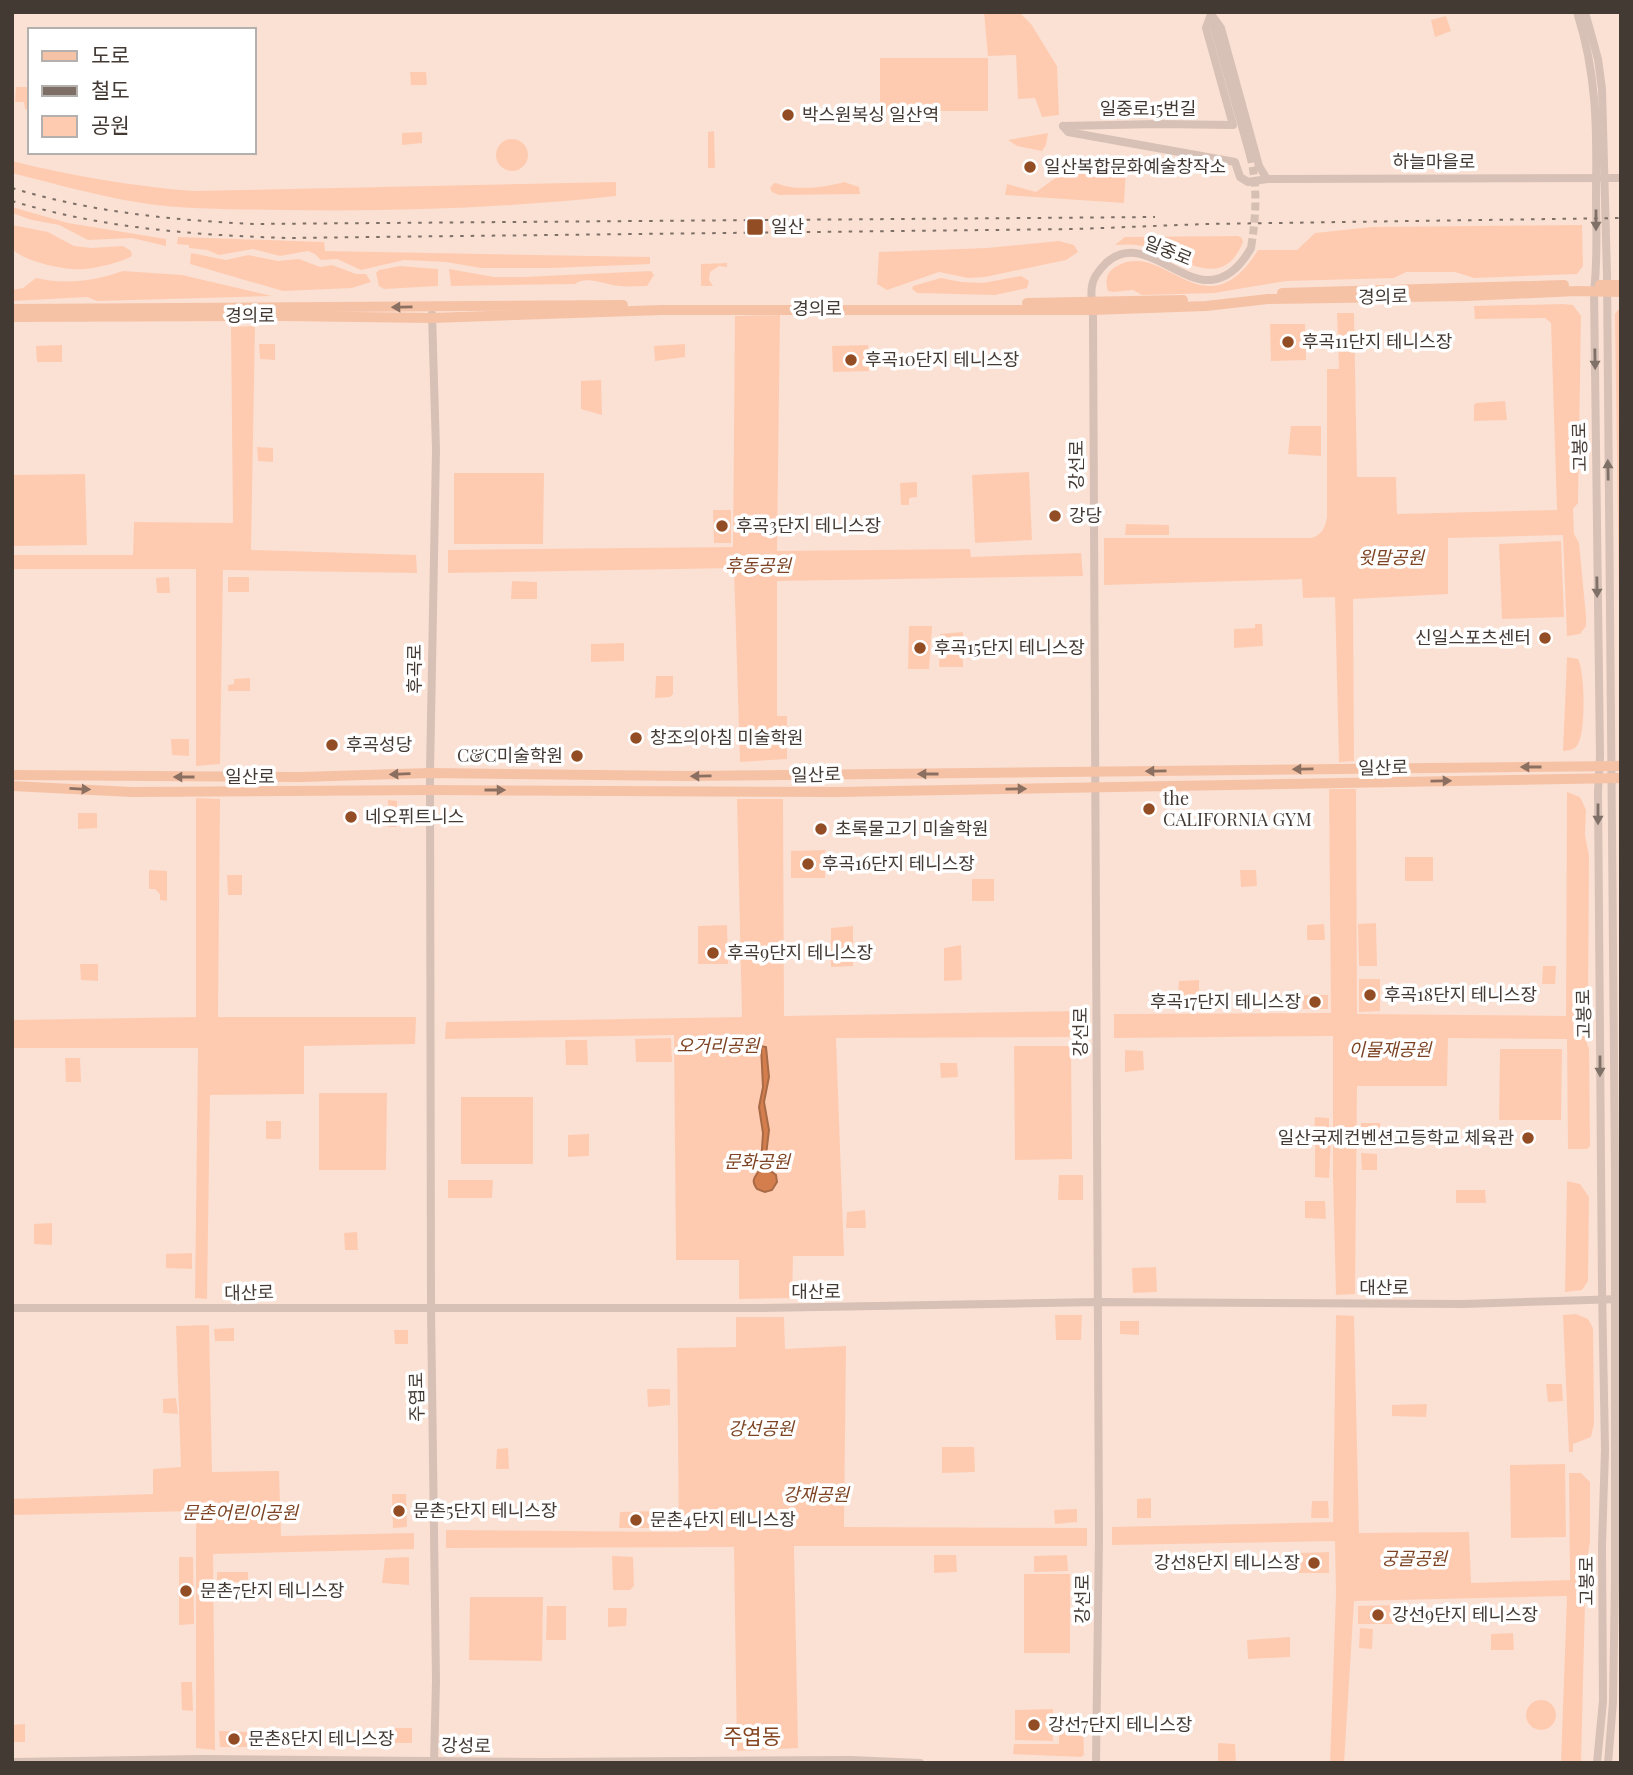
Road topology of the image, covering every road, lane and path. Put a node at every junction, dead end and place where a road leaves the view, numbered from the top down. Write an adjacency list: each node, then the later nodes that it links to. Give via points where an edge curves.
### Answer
1 (1577, 12): 4 (main road)
2 (1585, 12): 4 (main road)
3 (1210, 13): 5 (main road); 6 (main road, via 1221,29 1259,166); 8 (main road, 일중로15번길, via 1206,28 1233,125 1063,127 1068,132 1235,162 1240,177)
4 (1587, 29): 11 (main road, 고봉로, one-way to 11, via 1597,115); 12 (main road, 고봉로, via 1602,89)
5 (1250, 155)
6 (1267, 178): 7 (main road, 하늘마을로); 8 (main road, 하늘마을로)
7 (1621, 178)
8 (1248, 182)
9 (1251, 248): 14 (main road, 일중로, via 1242,264 1213,280 1196,279 1145,255 1118,256 1096,274 1091,285)
10 (1621, 285): 12 (main road, 경의로)
11 (1594, 288): 12 (main road, 경의로); 14 (main road, 경의로, via 1268,299 1206,306); 18 (main road, 고봉로, one-way to 18)
12 (1607, 288): 13 (main road, 경의로); 19 (main road, 고봉로, one-way to 12)
13 (1621, 292)
14 (1093, 306): 16 (main road, 경의로); 20 (main road, 강선로)
15 (12, 309): 16 (main road, 경의로, one-way to 15)
16 (432, 313): 17 (main road, 경의로); 21 (main road, 후곡로, via 436,450)
17 (12, 317)
18 (1599, 766): 19 (main road, 일산로); 20 (main road, 일산로, one-way to 20); 23 (main road, 고봉로)
19 (1616, 766): 24 (main road, 고봉로)
20 (1096, 771): 21 (main road, 일산로, one-way to 21, via 575,777); 26 (main road, 강선로)
21 (430, 773): 22 (main road, 일산로, one-way to 22); 27 (main road, 후곡로)
22 (12, 775)
23 (1599, 778): 24 (main road, 일산로); 26 (main road, 일산로, one-way to 23); 30 (main road, 고봉로, one-way to 30)
24 (1616, 778): 29 (main road, 고봉로)
25 (12, 786): 27 (main road, 일산로, one-way to 27, via 132,792)
26 (1096, 787): 27 (main road, 일산로, one-way to 26, via 836,792); 31 (main road, 강선로)
27 (430, 790): 28 (main road, 후곡로)
28 (431, 1031): 33 (main road, 주엽로)
29 (1618, 1300): 30 (main road, 대산로); 39 (main road, 고봉로, via 1613,1702)
30 (1602, 1301): 31 (main road, 대산로); 38 (main road, 고봉로, via 1603,1701)
31 (1098, 1302): 33 (main road, 대산로); 37 (main road, 강선로)
32 (12, 1308): 33 (main road, 대산로)
33 (431, 1310): 35 (main road, 주엽로)
34 (12, 1762): 35 (main road, 강성로)
35 (434, 1762): 36 (main road, 강성로)
36 (920, 1763)
37 (1096, 1763)
38 (1597, 1763)
39 (1608, 1763)

